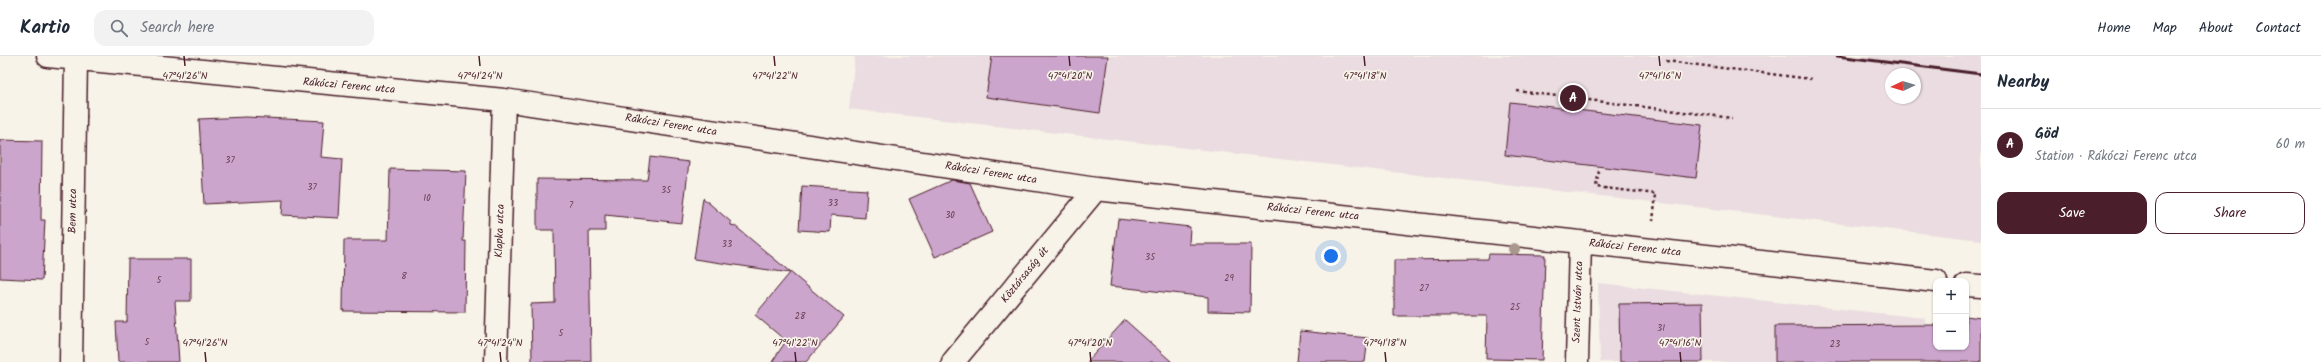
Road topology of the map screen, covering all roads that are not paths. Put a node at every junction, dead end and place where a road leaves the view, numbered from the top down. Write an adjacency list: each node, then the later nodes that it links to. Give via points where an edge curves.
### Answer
1 (48, 56): 2 (street, Rákóczi Ferenc utca)
2 (76, 60): 3 (street, Rákóczi Ferenc utca); 9 (street, Bem utca)
3 (504, 100): 4 (street, Rákóczi Ferenc utca); 10 (street, Klapka utca)
4 (1096, 189): 5 (street, Rákóczi Ferenc utca); 11 (street, Köztársaság út)
5 (1580, 242): 6 (street, Rákóczi Ferenc utca); 12 (street, Szent István utca)
6 (1933, 282)
7 (1969, 285): 8 (street)
8 (1981, 286)
9 (71, 362)
10 (496, 362)
11 (953, 362)
12 (1577, 362)

